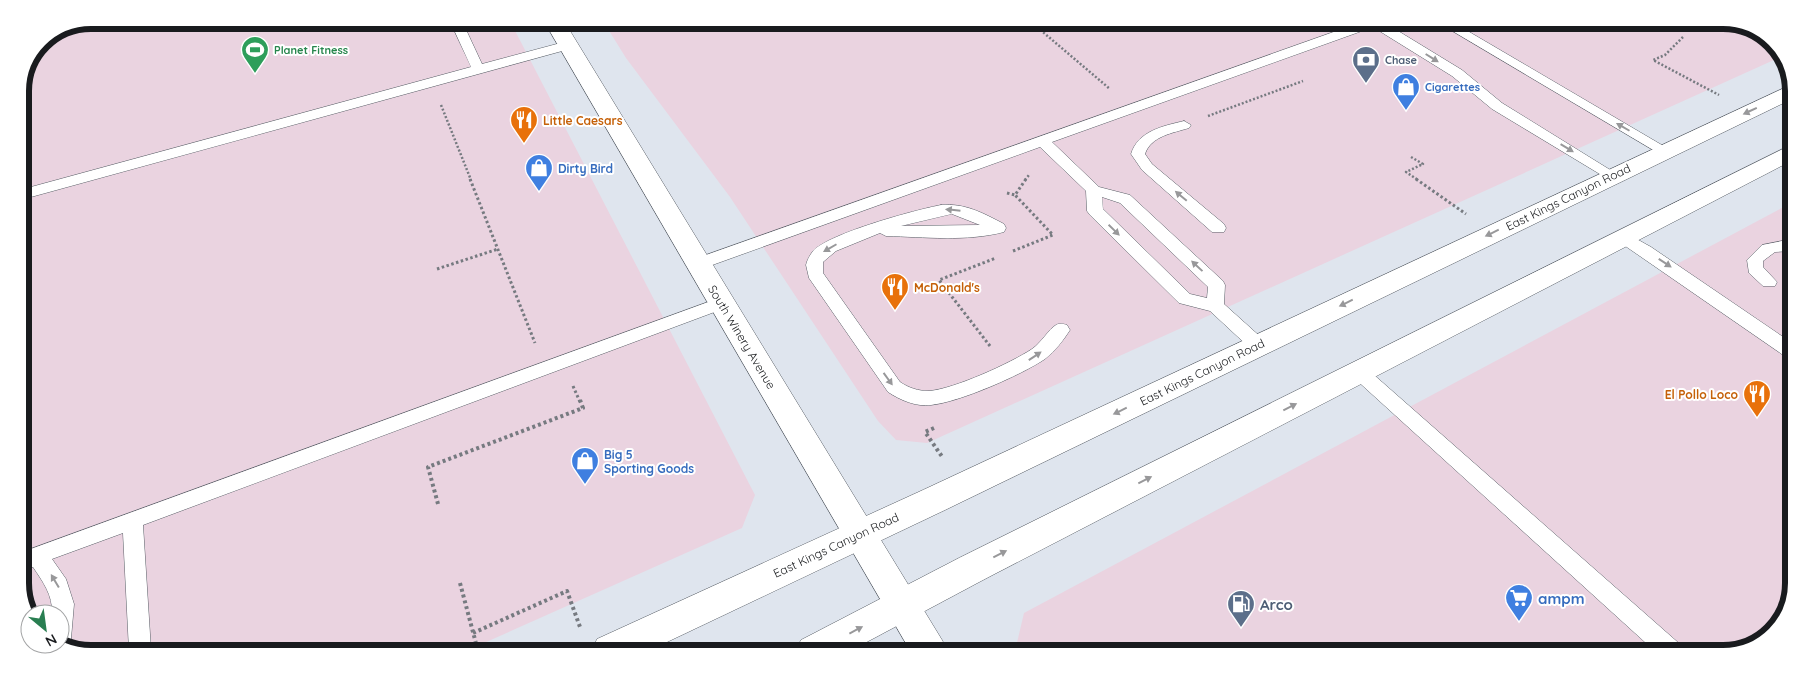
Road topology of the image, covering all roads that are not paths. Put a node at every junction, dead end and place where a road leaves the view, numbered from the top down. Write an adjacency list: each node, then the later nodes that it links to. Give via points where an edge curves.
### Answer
1 (460, 29): 7 (lane)
2 (559, 29): 6 (main road, South Winery Avenue)
3 (1354, 29): 10 (lane)
4 (1386, 29): 13 (lane, one-way to 13, via 1457,73 1498,106)
5 (1455, 29): 11 (lane, one-way to 5)
6 (568, 45): 7 (lane); 20 (main road, South Winery Avenue)
7 (478, 69): 15 (lane)
8 (1785, 94): 11 (main road, East Kings Canyon Road, one-way to 11)
9 (1184, 125): 16 (lane, one-way to 9, via 1147,167 1138,154 1150,137)
10 (1042, 141): 14 (lane); 20 (lane)
11 (1665, 151): 13 (main road, East Kings Canyon Road)
12 (1785, 156): 18 (main road)
13 (1613, 176): 25 (main road, East Kings Canyon Road, one-way to 25)
14 (1094, 190): 23 (lane, one-way to 23, via 1095,211 1185,299); 23 (lane, one-way to 14, via 1217,285 1125,199)
15 (29, 193)
16 (1218, 228)
17 (876, 231): 17 (lane, one-way to 17, via 964,232 998,228 965,211 939,209); 24 (lane, one-way to 24, via 822,252 814,265 815,274 894,387 903,394 932,398 950,394 1028,360 1049,346)
18 (1624, 237): 26 (lane, one-way to 26, via 1703,288); 27 (main road)
19 (1785, 245): 21 (lane, via 1768,248 1755,260 1755,269)
20 (698, 264): 22 (main road, South Winery Avenue)
21 (1768, 282)
22 (722, 303): 28 (lane); 29 (main road, South Winery Avenue)
23 (1215, 306): 25 (lane)
24 (1061, 330)
25 (1258, 345): 29 (main road, East Kings Canyon Road, one-way to 29)
26 (1785, 347)
27 (1359, 372): 32 (main road, one-way to 27); 37 (lane)
28 (133, 521): 30 (lane); 33 (lane)
29 (860, 534): 32 (main road, South Winery Avenue); 34 (main road, East Kings Canyon Road)
30 (29, 559): 31 (lane, one-way to 30, via 58,586)
31 (63, 604)
32 (902, 606): 35 (main road, one-way to 32); 36 (main road, South Winery Avenue)
33 (140, 645)
34 (622, 645)
35 (827, 645)
36 (926, 645)
37 (1664, 645)

